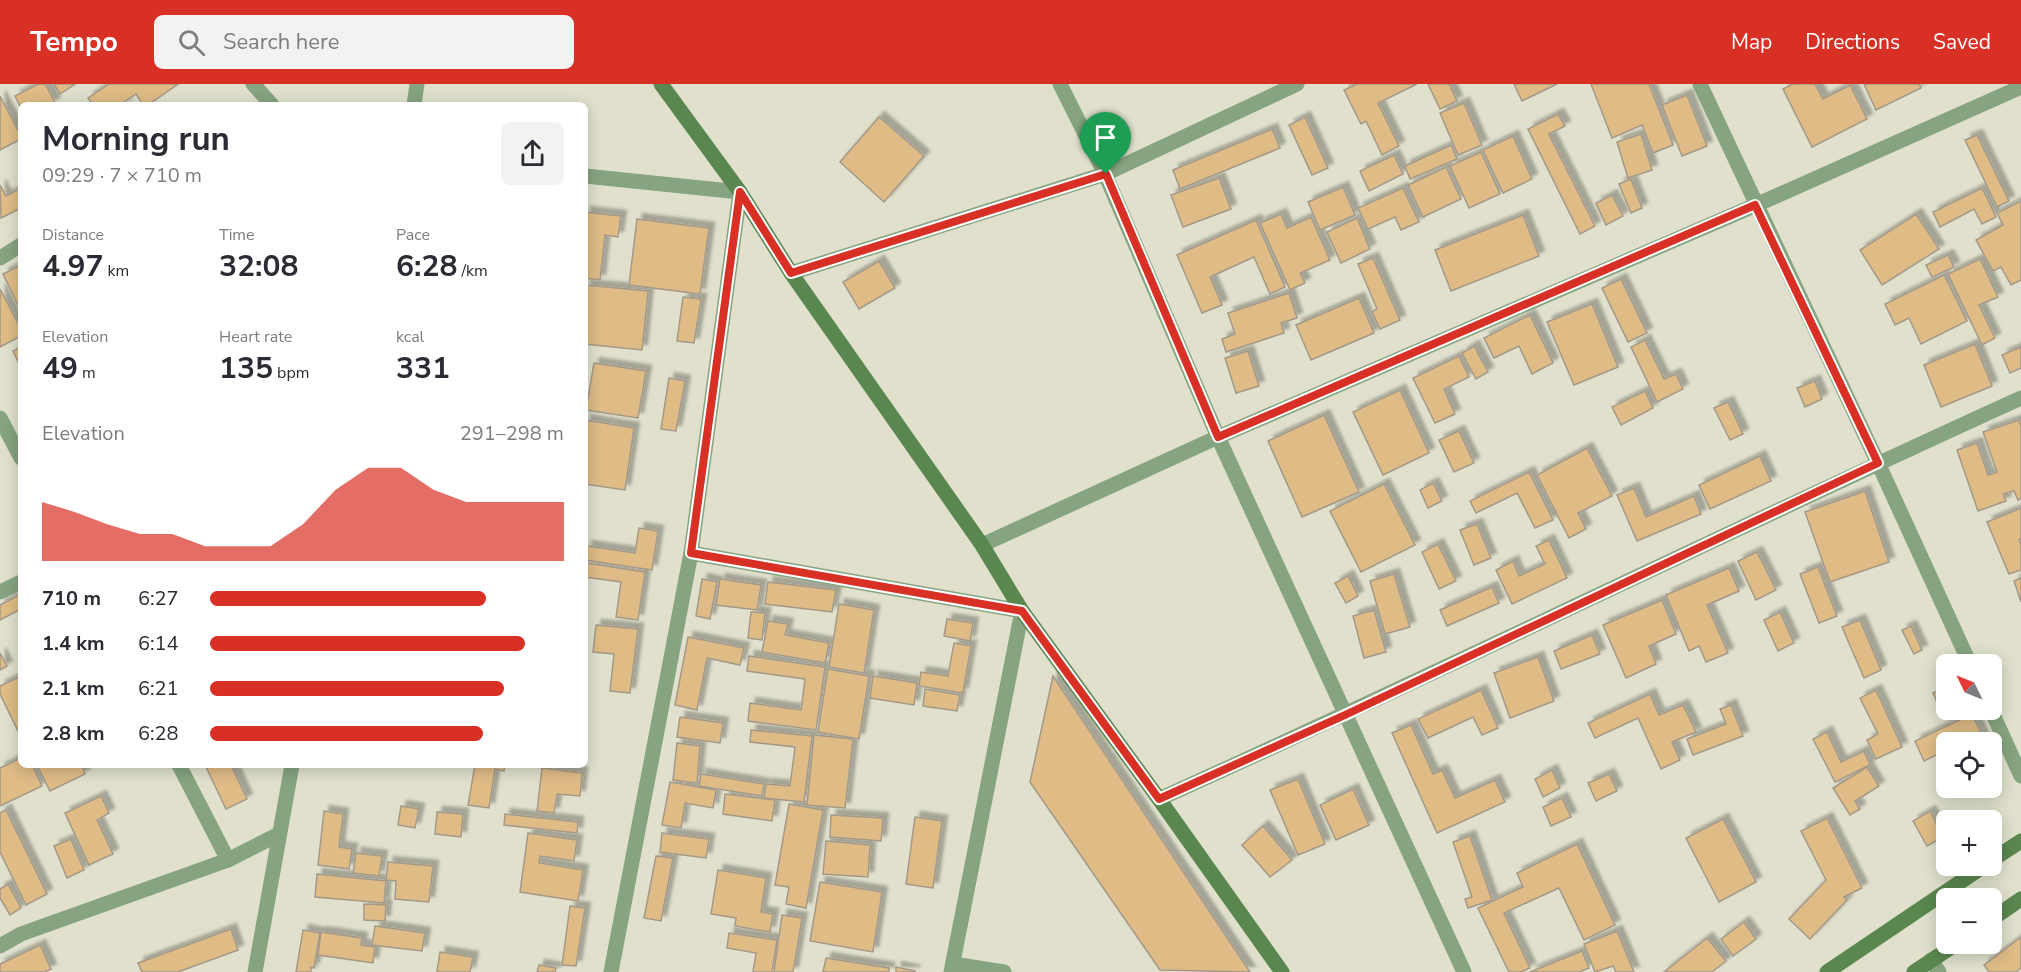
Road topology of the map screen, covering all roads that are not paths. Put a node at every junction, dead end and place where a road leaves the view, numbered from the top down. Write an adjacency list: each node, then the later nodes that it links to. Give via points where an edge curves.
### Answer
1 (253, 84): 8 (street)
2 (417, 84): 9 (street)
3 (661, 84): 12 (main road)
4 (1060, 84): 10 (street)
5 (1297, 84): 10 (street)
6 (1700, 84): 13 (street)
7 (2021, 87): 13 (street)
8 (269, 102)
9 (414, 102)
10 (1106, 174): 16 (street); 19 (street)
11 (588, 176): 12 (street)
12 (740, 192): 16 (main road); 23 (street)
13 (1755, 205): 19 (street); 21 (street)
14 (18, 248): 15 (street)
15 (0, 258)
16 (791, 273): 22 (main road)
17 (2021, 398): 21 (street)
18 (0, 418): 20 (street)
19 (1218, 437): 22 (street); 28 (street)
20 (18, 452)
21 (1878, 463): 27 (street); 28 (street)
22 (982, 545): 26 (main road)
23 (691, 553): 26 (street); 46 (street)
24 (18, 583): 25 (street)
25 (0, 592)
26 (1022, 611): 33 (main road); 44 (street)
27 (1965, 654)
28 (1345, 715): 33 (street); 49 (street)
29 (1996, 720): 32 (street)
30 (181, 768): 37 (street)
31 (291, 768): 34 (street)
32 (2021, 776)
33 (1159, 799): 48 (main road)
34 (279, 834): 37 (street); 45 (street)
35 (2021, 841): 36 (main road)
36 (2002, 853)
37 (228, 860): 41 (street, via 21,934)
38 (1969, 876): 50 (main road)
39 (2021, 899): 40 (main road)
40 (2002, 912)
41 (0, 946)
42 (1946, 954): 43 (main road)
43 (1935, 966): 51 (main road)
44 (952, 968): 47 (street)
45 (255, 972)
46 (611, 972)
47 (1004, 972)
48 (1282, 972)
49 (1464, 972)
50 (1827, 972)
51 (1914, 972)

